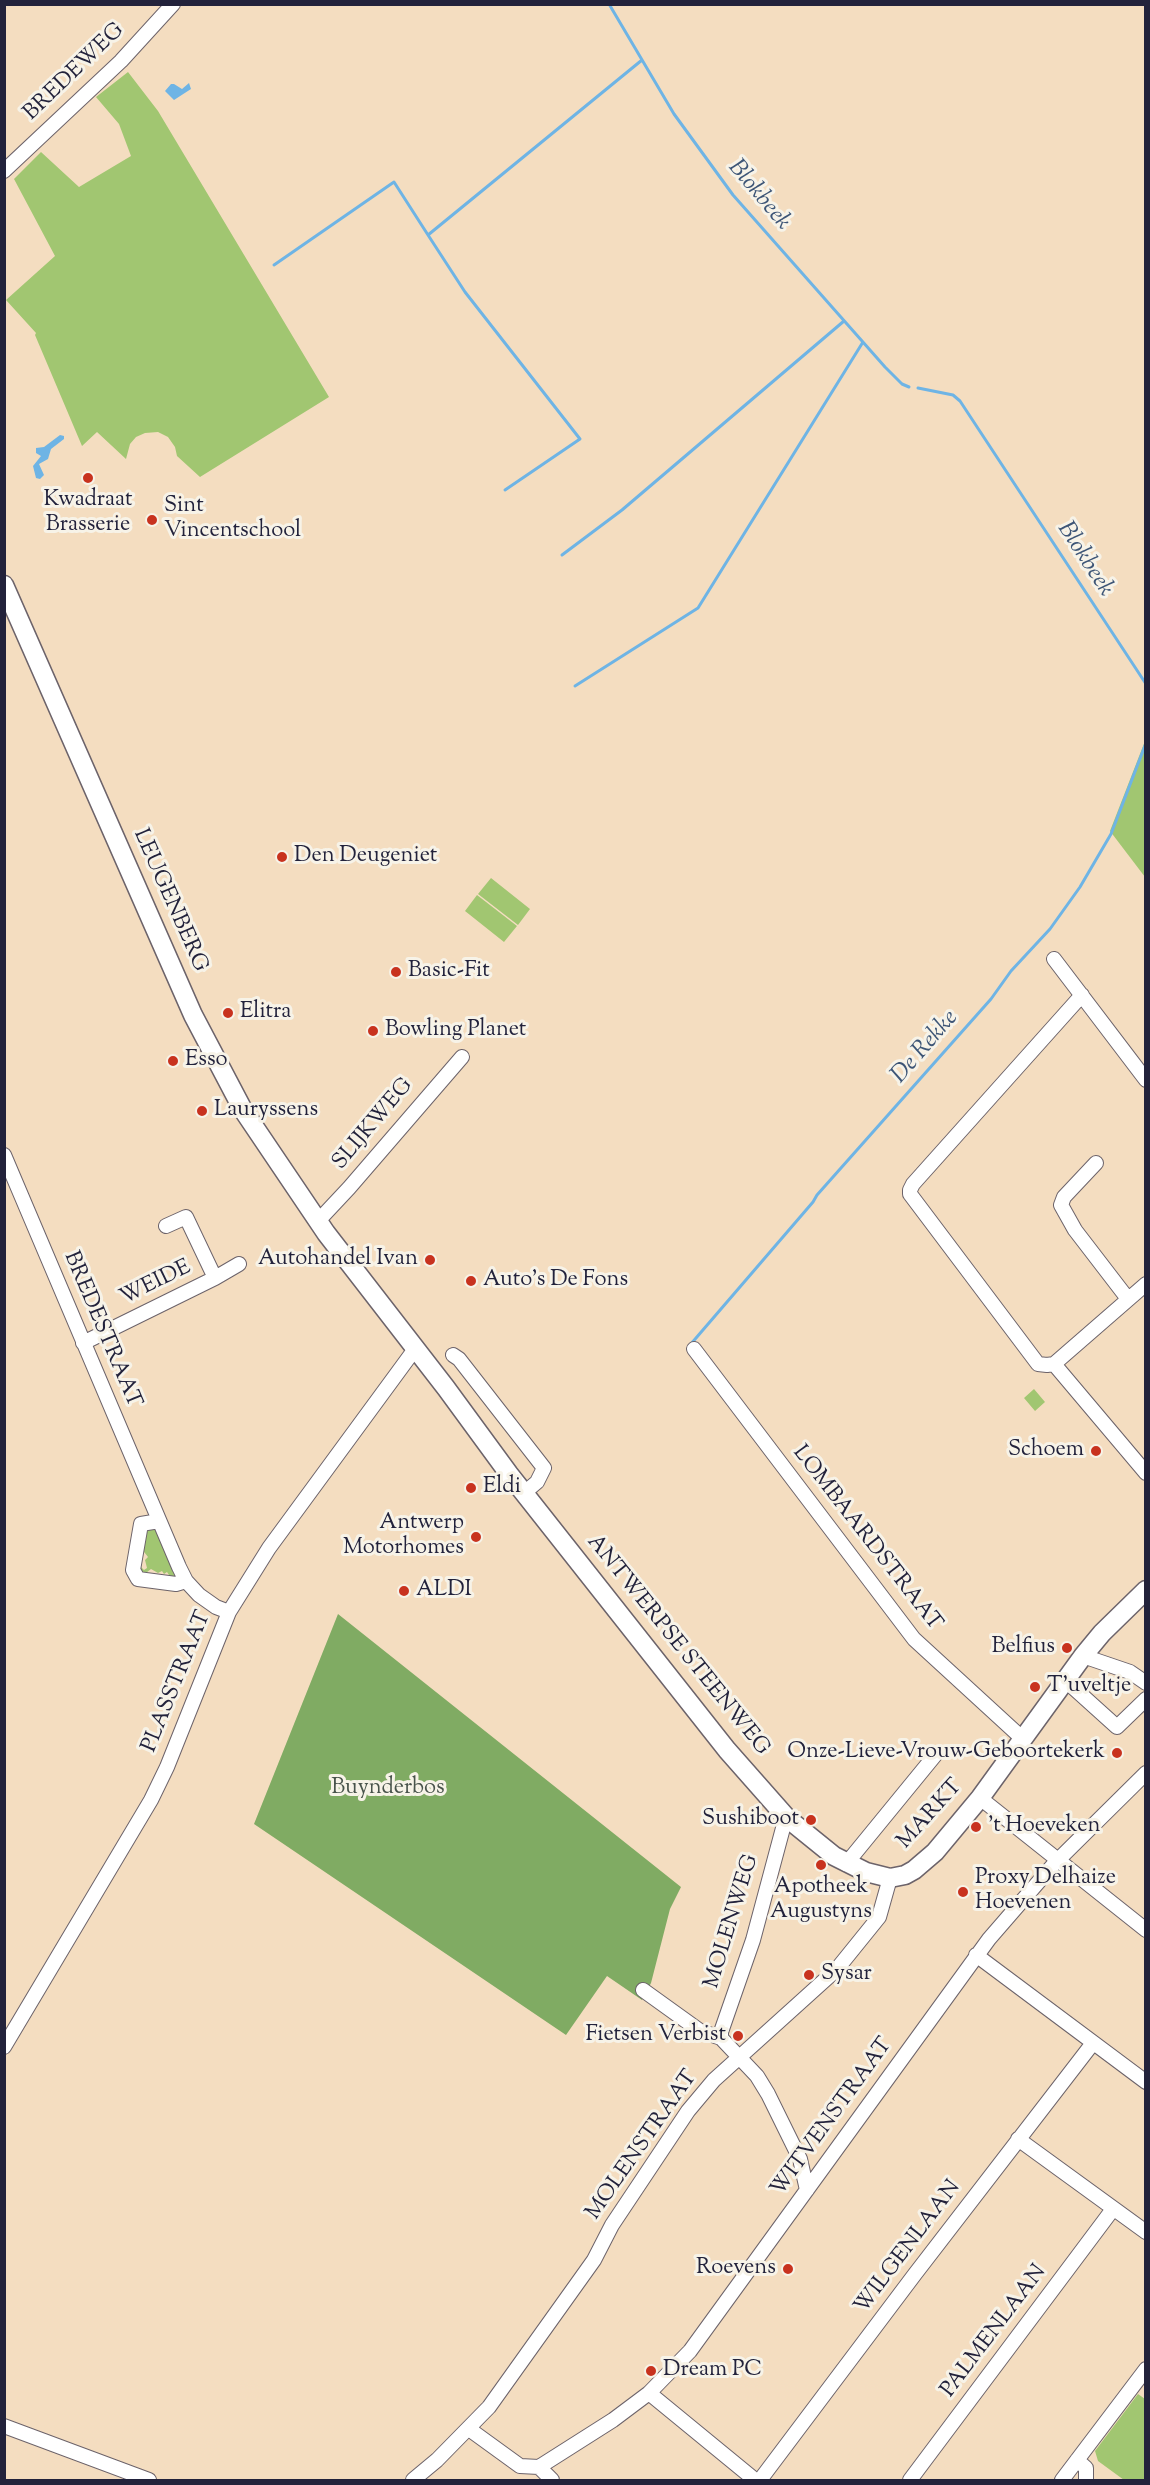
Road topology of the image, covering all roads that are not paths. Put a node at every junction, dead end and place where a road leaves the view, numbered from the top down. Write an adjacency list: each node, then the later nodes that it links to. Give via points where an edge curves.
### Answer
1 (172, 4): 2 (street, BREDEWEG, via 121,61)
2 (4, 171)
3 (4, 585): 10 (main road, LEUGENBERG, via 215,1061 272,1154)
4 (1054, 959): 5 (street)
5 (1082, 995): 7 (street); 20 (street, via 910,1190 1038,1364)
6 (462, 1057): 10 (street, SLIJKWEG)
7 (1146, 1080)
8 (4, 1155): 16 (street, BREDESTRAAT)
9 (1095, 1163): 15 (street, via 1061,1205)
10 (319, 1220): 17 (main road, LEUGENBERG)
11 (166, 1226): 13 (street, WEIDE, via 186,1217)
12 (238, 1264): 13 (street, WEIDE)
13 (215, 1278): 16 (street, WEIDE)
14 (1145, 1285): 15 (street)
15 (1128, 1299): 20 (street)
16 (83, 1343): 23 (street, BREDESTRAAT)
17 (415, 1349): 22 (main road, ANTWERPSE STEENWEG); 26 (street, PLASSTRAAT, via 269,1548)
18 (694, 1349): 31 (street, LOMBAARDSTRAAT, via 914,1639)
19 (453, 1355): 22 (street, via 544,1468 537,1482)
20 (1054, 1364): 21 (street)
21 (1146, 1473)
22 (524, 1493): 35 (main road, ANTWERPSE STEENWEG, via 728,1750)
23 (159, 1521): 24 (street, BREDESTRAAT); 24 (street, via 141,1524 133,1570 138,1579 176,1584)
24 (186, 1581): 26 (street, BREDESTRAAT, via 208,1601)
25 (1146, 1590): 27 (main road, MARKT)
26 (229, 1612): 44 (street, PLASSTRAAT, via 151,1800)
27 (1083, 1656): 28 (main road, MARKT); 29 (street, via 1130,1672)
28 (1066, 1681): 30 (street, via 1117,1727); 31 (main road, MARKT)
29 (1146, 1683)
30 (1146, 1699)
31 (1023, 1738): 34 (main road, MARKT)
32 (936, 1754): 37 (street)
33 (1146, 1773): 36 (street, WITVENSTRAAT)
34 (980, 1798): 36 (street); 38 (main road, MARKT, via 923,1863 905,1875)
35 (787, 1818): 37 (main road, ANTWERPSE STEENWEG); 42 (street, MOLENWEG, via 753,1938 720,2032)
36 (1059, 1860): 39 (street); 40 (street, WITVENSTRAAT)
37 (846, 1864): 38 (main road, ANTWERPSE STEENWEG)
38 (890, 1878): 45 (street, MOLENSTRAAT, via 879,1917 837,1970)
39 (1146, 1930)
40 (976, 1955): 43 (street); 48 (street, WITVENSTRAAT)
41 (643, 1990): 42 (street, via 700,2031)
42 (722, 2038): 45 (street)
43 (1093, 2043): 46 (street); 47 (street, WILGENLAAN)
44 (4, 2047)
45 (739, 2057): 48 (street, via 757,2076 790,2137); 54 (street, MOLENSTRAAT, via 688,2111 589,2266 489,2407)
46 (1146, 2082)
47 (1018, 2139): 49 (street); 61 (street, WILGENLAAN)
48 (807, 2190): 52 (street, WITVENSTRAAT, via 690,2351)
49 (1113, 2208): 50 (street); 62 (street, PALMENLAAN)
50 (1146, 2232)
51 (1144, 2373): 55 (street)
52 (649, 2393): 56 (street, WITVENSTRAAT); 60 (street)
53 (4, 2426): 57 (street)
54 (469, 2429): 56 (street, via 520,2466); 58 (street, MOLENSTRAAT)
55 (1077, 2460): 63 (street); 64 (street, via 1086,2468)
56 (539, 2467): 59 (street)
57 (149, 2481)
58 (413, 2481)
59 (552, 2481)
60 (755, 2481)
61 (760, 2481)
62 (910, 2481)
63 (1062, 2481)
64 (1086, 2481)

